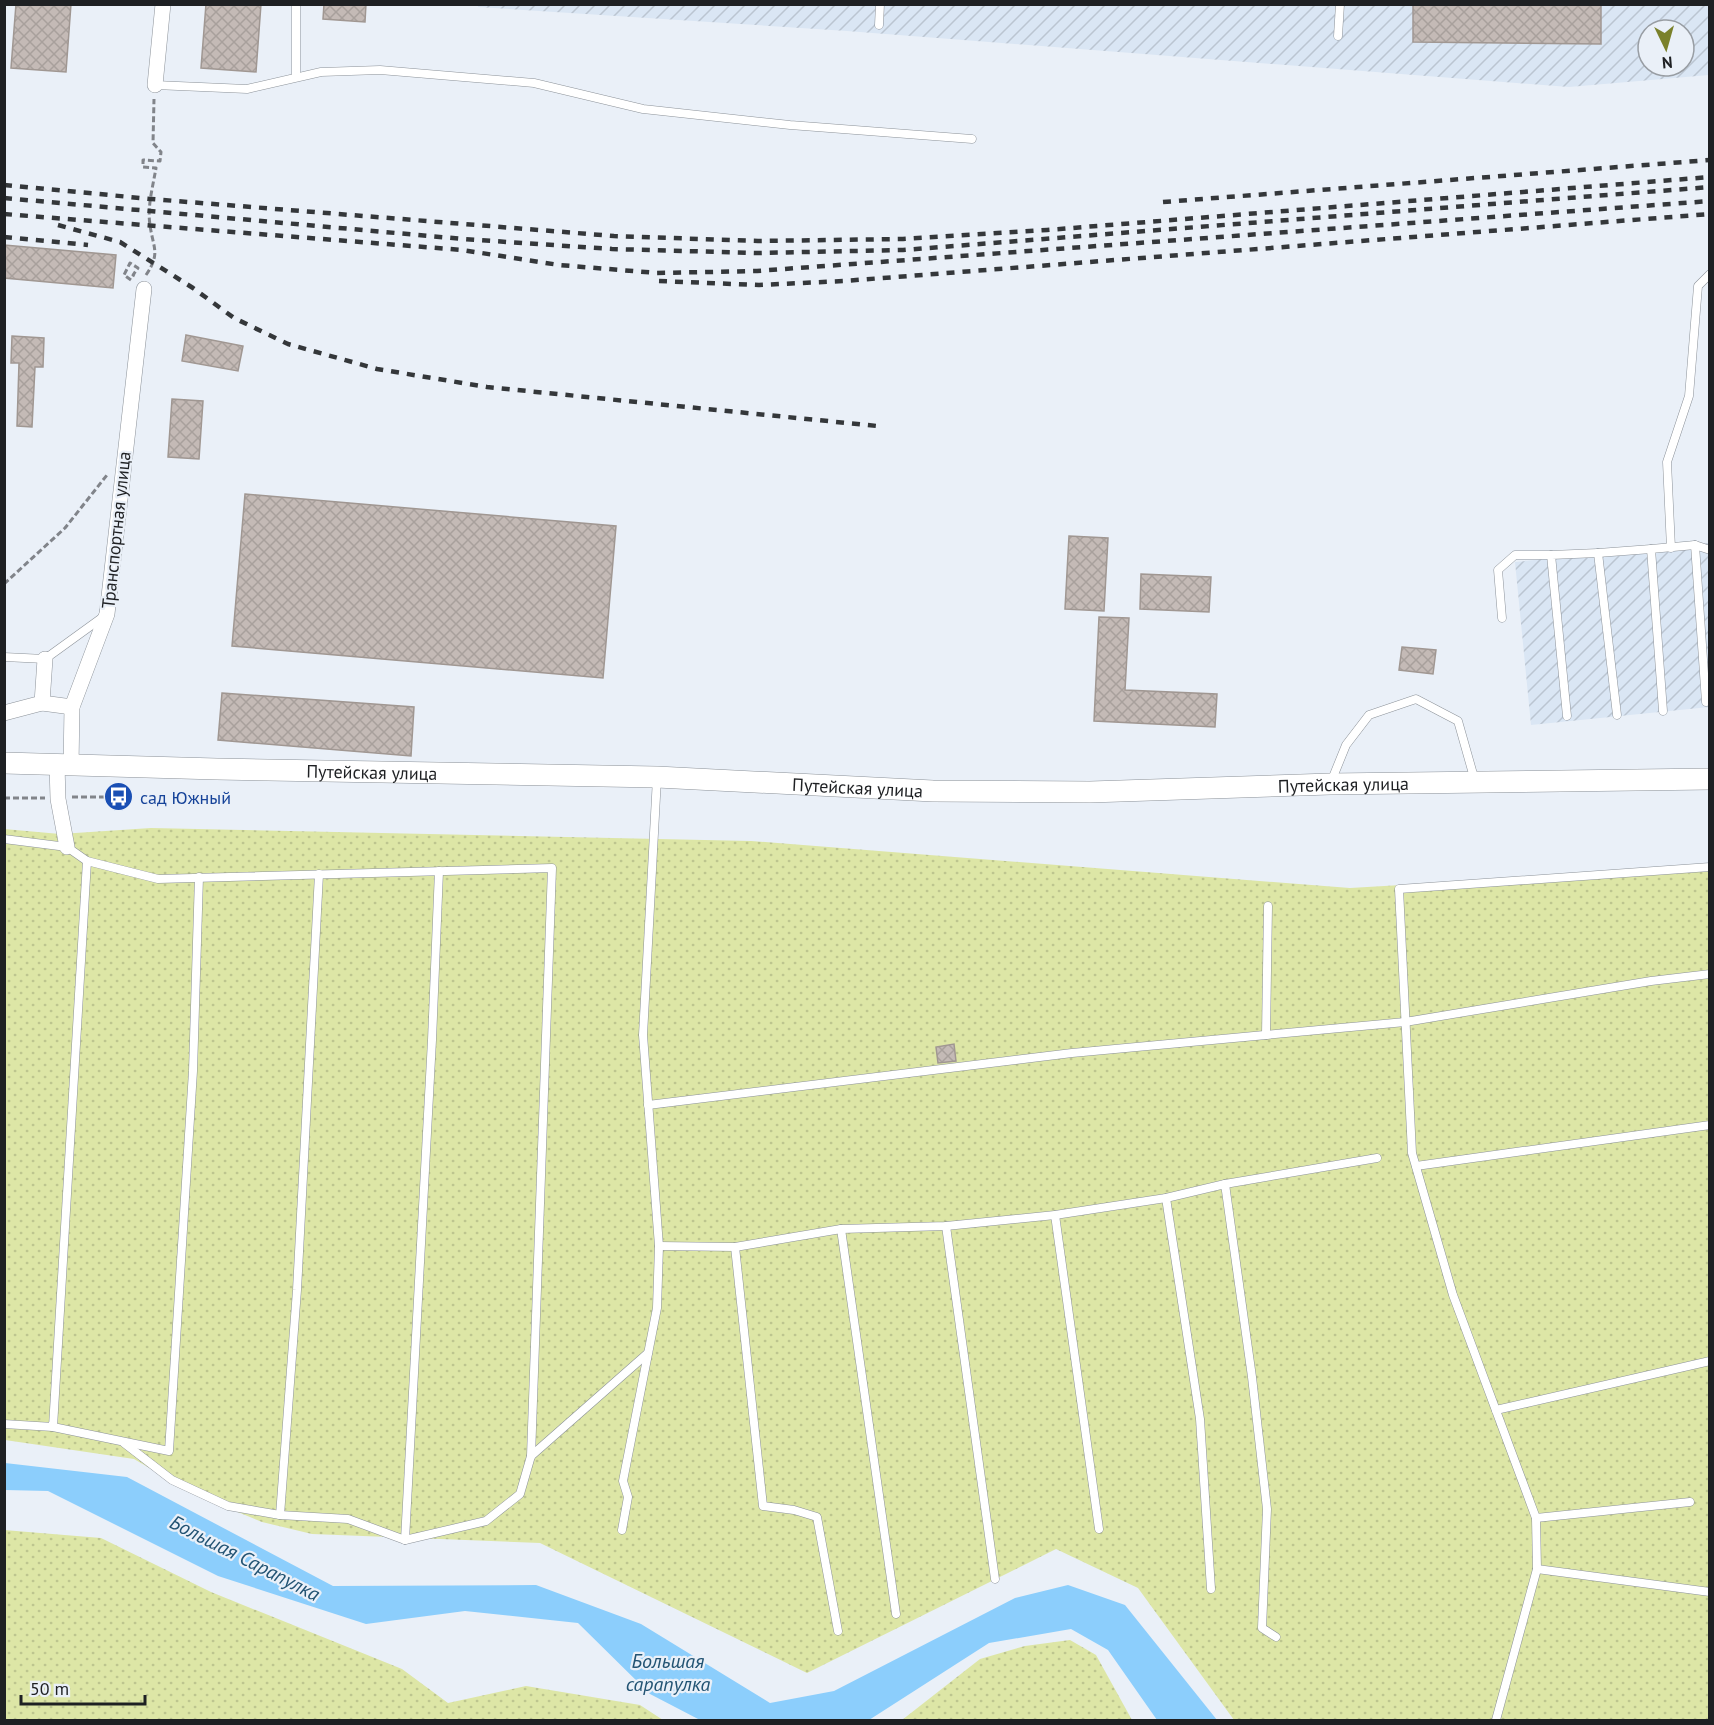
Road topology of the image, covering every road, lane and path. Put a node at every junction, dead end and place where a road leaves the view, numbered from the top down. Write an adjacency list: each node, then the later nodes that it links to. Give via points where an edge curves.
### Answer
1 (163, 4): 8 (street)
2 (296, 4): 7 (lane)
3 (880, 4): 5 (lane)
4 (1340, 4): 6 (lane)
5 (879, 25)
6 (1338, 36)
7 (296, 77): 8 (lane, via 247,89); 9 (lane, via 380,70 534,83 643,109)
8 (155, 85): 11 (path, via 153,143 161,152 160,161 143,160 143,167 156,168 150,225 154,263 143,280 133,275 138,268 130,263 124,275)
9 (972, 139)
10 (1710, 274): 14 (lane, via 1698,286 1689,396 1667,462)
11 (144, 289): 12 (street, Транспортная улица)
12 (124, 452): 19 (path, via 65,528); 20 (street, Транспортная улица)
13 (1695, 545): 14 (lane); 16 (lane); 24 (lane)
14 (1671, 548): 15 (lane)
15 (1651, 549): 17 (lane); 27 (lane)
16 (1710, 550)
17 (1599, 552): 18 (lane); 29 (lane)
18 (1551, 555): 21 (lane, via 1515,555 1498,570); 30 (lane)
19 (4, 585)
20 (107, 614): 23 (lane); 26 (street, Транспортная улица)
21 (1502, 618)
22 (4, 657): 23 (lane)
23 (45, 659): 25 (street)
24 (1706, 702)
25 (42, 703): 26 (street); 28 (street)
26 (72, 707): 32 (street, Транспортная улица)
27 (1663, 711)
28 (4, 713)
29 (1617, 715)
30 (1567, 716)
31 (4, 763): 32 (main road, Путейская улица)
32 (64, 766): 33 (main road, Путейская улица); 38 (street, Транспортная улица, via 58,799)
33 (657, 777): 36 (main road, Путейская улица, via 933,791 1068,792); 48 (lane, via 643,1035)
34 (1710, 779): 35 (main road, Путейская улица)
35 (1475, 782): 36 (main road, Путейская улица); 36 (lane, via 1458,721 1416,699 1369,715 1346,745)
36 (1330, 784)
37 (4, 840): 38 (lane)
38 (67, 847): 39 (lane)
39 (87, 861): 43 (lane, via 158,879); 63 (lane)
40 (1710, 867): 46 (lane, via 1399,889)
41 (439, 871): 42 (lane); 65 (lane, via 552,868); 71 (lane)
42 (319, 874): 43 (lane); 67 (lane, via 298,1278)
43 (200, 877): 64 (lane, via 193,1071 169,1451)
44 (1268, 906): 47 (lane)
45 (1710, 974): 46 (lane)
46 (1405, 1022): 47 (lane); 51 (lane)
47 (1266, 1035): 48 (lane, via 1072,1053)
48 (648, 1105): 57 (lane)
49 (1710, 1125): 51 (lane)
50 (1377, 1158): 52 (lane)
51 (1416, 1166): 61 (lane, via 1454,1295)
52 (1225, 1184): 53 (lane); 78 (lane, via 1267,1509 1262,1628)
53 (1166, 1198): 54 (lane); 74 (lane, via 1200,1419)
54 (1055, 1215): 55 (lane); 69 (lane)
55 (946, 1226): 56 (lane); 73 (lane)
56 (841, 1229): 58 (lane); 76 (lane)
57 (659, 1246): 58 (lane); 59 (lane, via 657,1308)
58 (735, 1246): 77 (lane, via 762,1506 816,1517)
59 (648, 1353): 65 (lane); 70 (lane, via 623,1481 628,1497)
60 (1710, 1361): 61 (lane)
61 (1496, 1410): 68 (lane)
62 (4, 1424): 63 (lane)
63 (52, 1427): 64 (lane)
64 (122, 1442): 67 (lane, via 172,1480 228,1506)
65 (531, 1456): 71 (lane, via 520,1494 486,1521)
66 (1690, 1502): 68 (lane)
67 (280, 1515): 71 (lane, via 348,1520)
68 (1536, 1518): 72 (lane)
69 (1099, 1529)
70 (622, 1530)
71 (405, 1540)
72 (1537, 1569): 75 (lane); 79 (lane)
73 (995, 1579)
74 (1211, 1589)
75 (1710, 1592)
76 (896, 1614)
77 (838, 1631)
78 (1276, 1637)
79 (1496, 1720)

